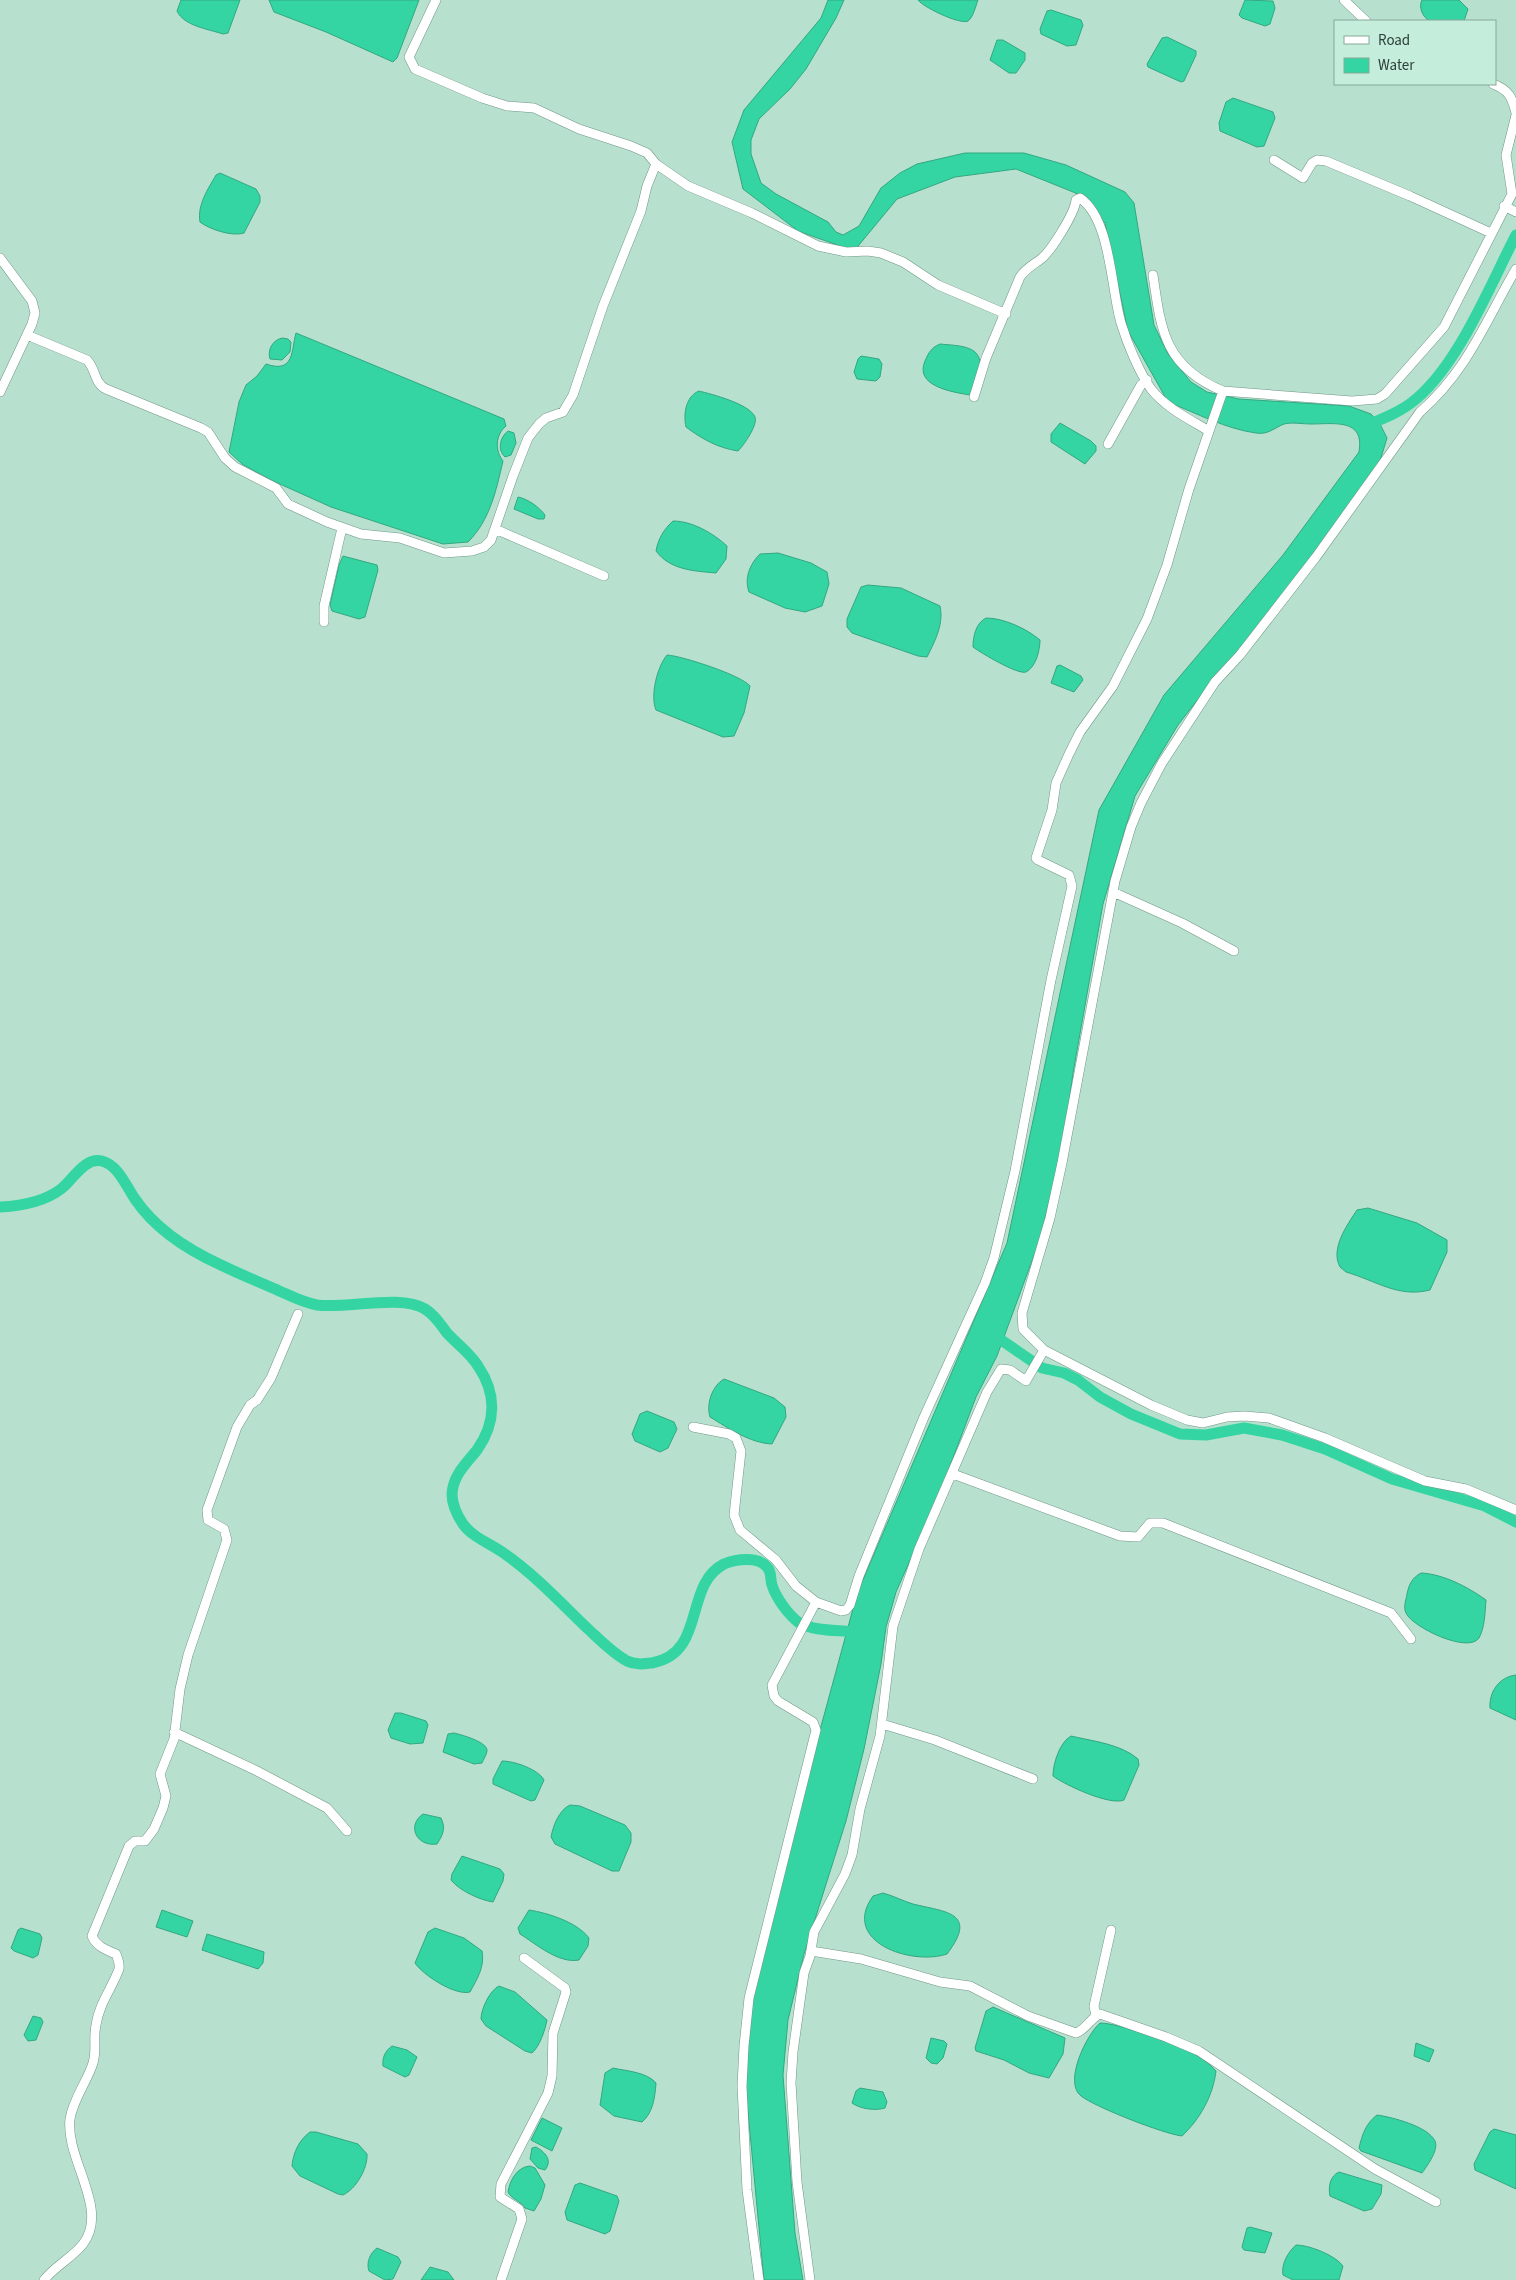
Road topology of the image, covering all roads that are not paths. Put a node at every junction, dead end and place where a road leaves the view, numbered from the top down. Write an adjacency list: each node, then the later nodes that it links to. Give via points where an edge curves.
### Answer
1 (436, 0): 8 (street, via 409,57 414,69 482,98 507,106 534,108 579,130 631,146 648,153)
2 (1344, 0): 3 (street)
3 (1365, 20)
4 (1496, 85): 5 (street, via 1511,95)
5 (1516, 114): 6 (street)
6 (1515, 128): 9 (street, via 1506,155 1512,194)
7 (1274, 160): 10 (street, via 1303,178 1312,163 1326,161)
8 (656, 164): 14 (street, via 688,186 818,246 846,252 881,253 903,262 938,285); 23 (street, via 573,395 563,412 546,418 528,438)
9 (1510, 209): 10 (street)
10 (1491, 233): 18 (street, via 1444,327 1377,399)
11 (0, 258): 15 (street, via 35,308)
12 (1516, 269): 26 (street, via 1462,366 1416,418 1316,557 1215,682 1198,708 1141,803)
13 (1154, 275): 18 (street, via 1162,330 1173,352 1180,363)
14 (1006, 314): 16 (street, via 1020,277 1047,252 1080,198 1096,220 1102,235 1121,323); 19 (street, via 986,358)
15 (27, 336): 17 (street); 22 (street, via 87,360 98,382 106,389 208,432 235,468 276,488 288,504)
16 (1147, 380): 20 (street, via 1163,402); 21 (street, via 1141,385)
17 (0, 392)
18 (1222, 394): 20 (street)
19 (974, 397)
20 (1210, 428): 33 (street, via 1147,619 1113,686 1080,732 1069,754 1056,783 1052,810 1038,846 1036,858 1069,875 1072,886 1051,980 1025,1126 994,1258 924,1416 850,1605 841,1611)
21 (1108, 444)
22 (342, 528): 23 (street, via 459,553 484,547 491,540); 25 (street, via 324,606)
23 (495, 528): 24 (street)
24 (604, 576)
25 (324, 622)
26 (1113, 892): 27 (street); 29 (street, via 1062,1163 1050,1218 1022,1313 1023,1329)
27 (1234, 951)
28 (298, 1314): 36 (street, via 271,1378 237,1427 207,1510 208,1520 224,1529 227,1540 188,1655)
29 (1043, 1352): 31 (street, via 1026,1381 1006,1369 996,1375); 32 (street, via 1187,1420 1202,1422 1244,1416 1268,1418 1325,1438 1425,1481 1466,1489)
30 (693, 1427): 33 (street, via 736,1438 741,1451 734,1515 740,1530 776,1560)
31 (953, 1474): 34 (street, via 1120,1536 1138,1537 1150,1522 1163,1522 1391,1613); 35 (street, via 920,1549 893,1626)
32 (1516, 1510)
33 (814, 1606): 46 (street, via 775,1679 772,1691 778,1701 813,1722 815,1736 749,1998 743,2056 747,2190)
34 (1411, 1639)
35 (882, 1724): 37 (street, via 935,1740); 40 (street, via 852,1855 842,1881 814,1932)
36 (174, 1732): 38 (street, via 326,1808); 44 (street, via 174,1740 160,1774 166,1796 163,1808 150,1836 129,1846 92,1936 100,1946 116,1954 119,1968 98,2013 94,2060 70,2120 75,2159 91,2207 89,2231 84,2244)
37 (1033, 1779)
38 (347, 1832)
39 (1111, 1930): 42 (street, via 1094,2006)
40 (810, 1951): 42 (street, via 861,1959 940,1982 970,1986 1028,2016 1076,2033 1085,2029); 47 (street, via 793,2052 792,2083 797,2182)
41 (524, 1958): 45 (street, via 566,1992 553,2033 552,2076 548,2093 501,2184 500,2197 518,2209 522,2219)
42 (1096, 2016): 43 (street, via 1100,2014 1199,2051 1375,2169)
43 (1436, 2202)
44 (44, 2280)
45 (501, 2280)
46 (759, 2280)
47 (810, 2280)

